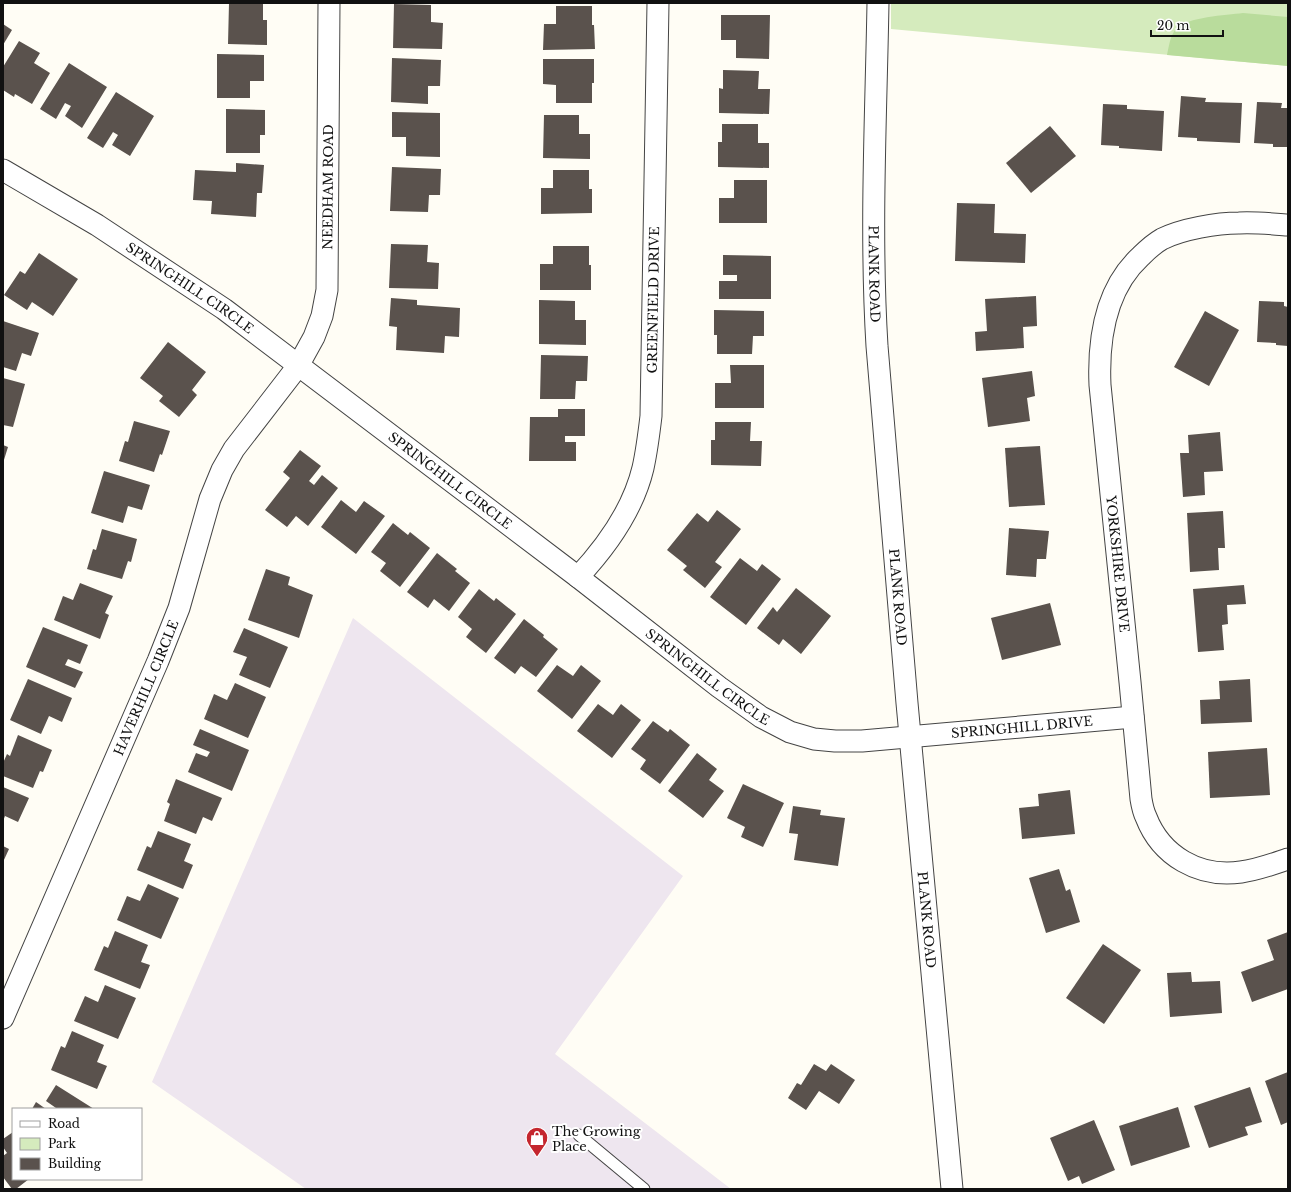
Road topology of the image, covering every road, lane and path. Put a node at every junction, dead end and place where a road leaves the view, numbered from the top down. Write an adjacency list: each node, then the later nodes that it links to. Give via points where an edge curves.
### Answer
1 (329, 3): 6 (street, NEEDHAM ROAD, via 326,290 322,316)
2 (658, 3): 7 (street, GREENFIELD DRIVE, via 652,416 648,446 643,469 624,515 600,553)
3 (878, 3): 9 (street, PLANK ROAD, via 874,301)
4 (3, 170): 6 (street, SPRINGHILL CIRCLE, via 98,225 224,309)
5 (1288, 225): 8 (street, YORKSHIRE DRIVE, via 1239,222 1200,228 1162,240 1132,264 1112,295 1106,312 1099,363 1100,385)
6 (298, 366): 7 (street, SPRINGHILL CIRCLE); 11 (street, HAVERHILL CIRCLE, via 234,449 222,470 210,499 179,608 158,661)
7 (578, 578): 9 (street, SPRINGHILL CIRCLE, via 761,718 790,732 814,739 835,741)
8 (1133, 717): 9 (street, SPRINGHILL DRIVE); 10 (street, YORKSHIRE DRIVE, via 1145,816 1153,832 1168,851 1198,869 1217,873 1240,872)
9 (911, 736): 14 (street, PLANK ROAD)
10 (1288, 860)
11 (3, 1018)
12 (579, 1135): 13 (lane)
13 (644, 1189)
14 (952, 1189)

